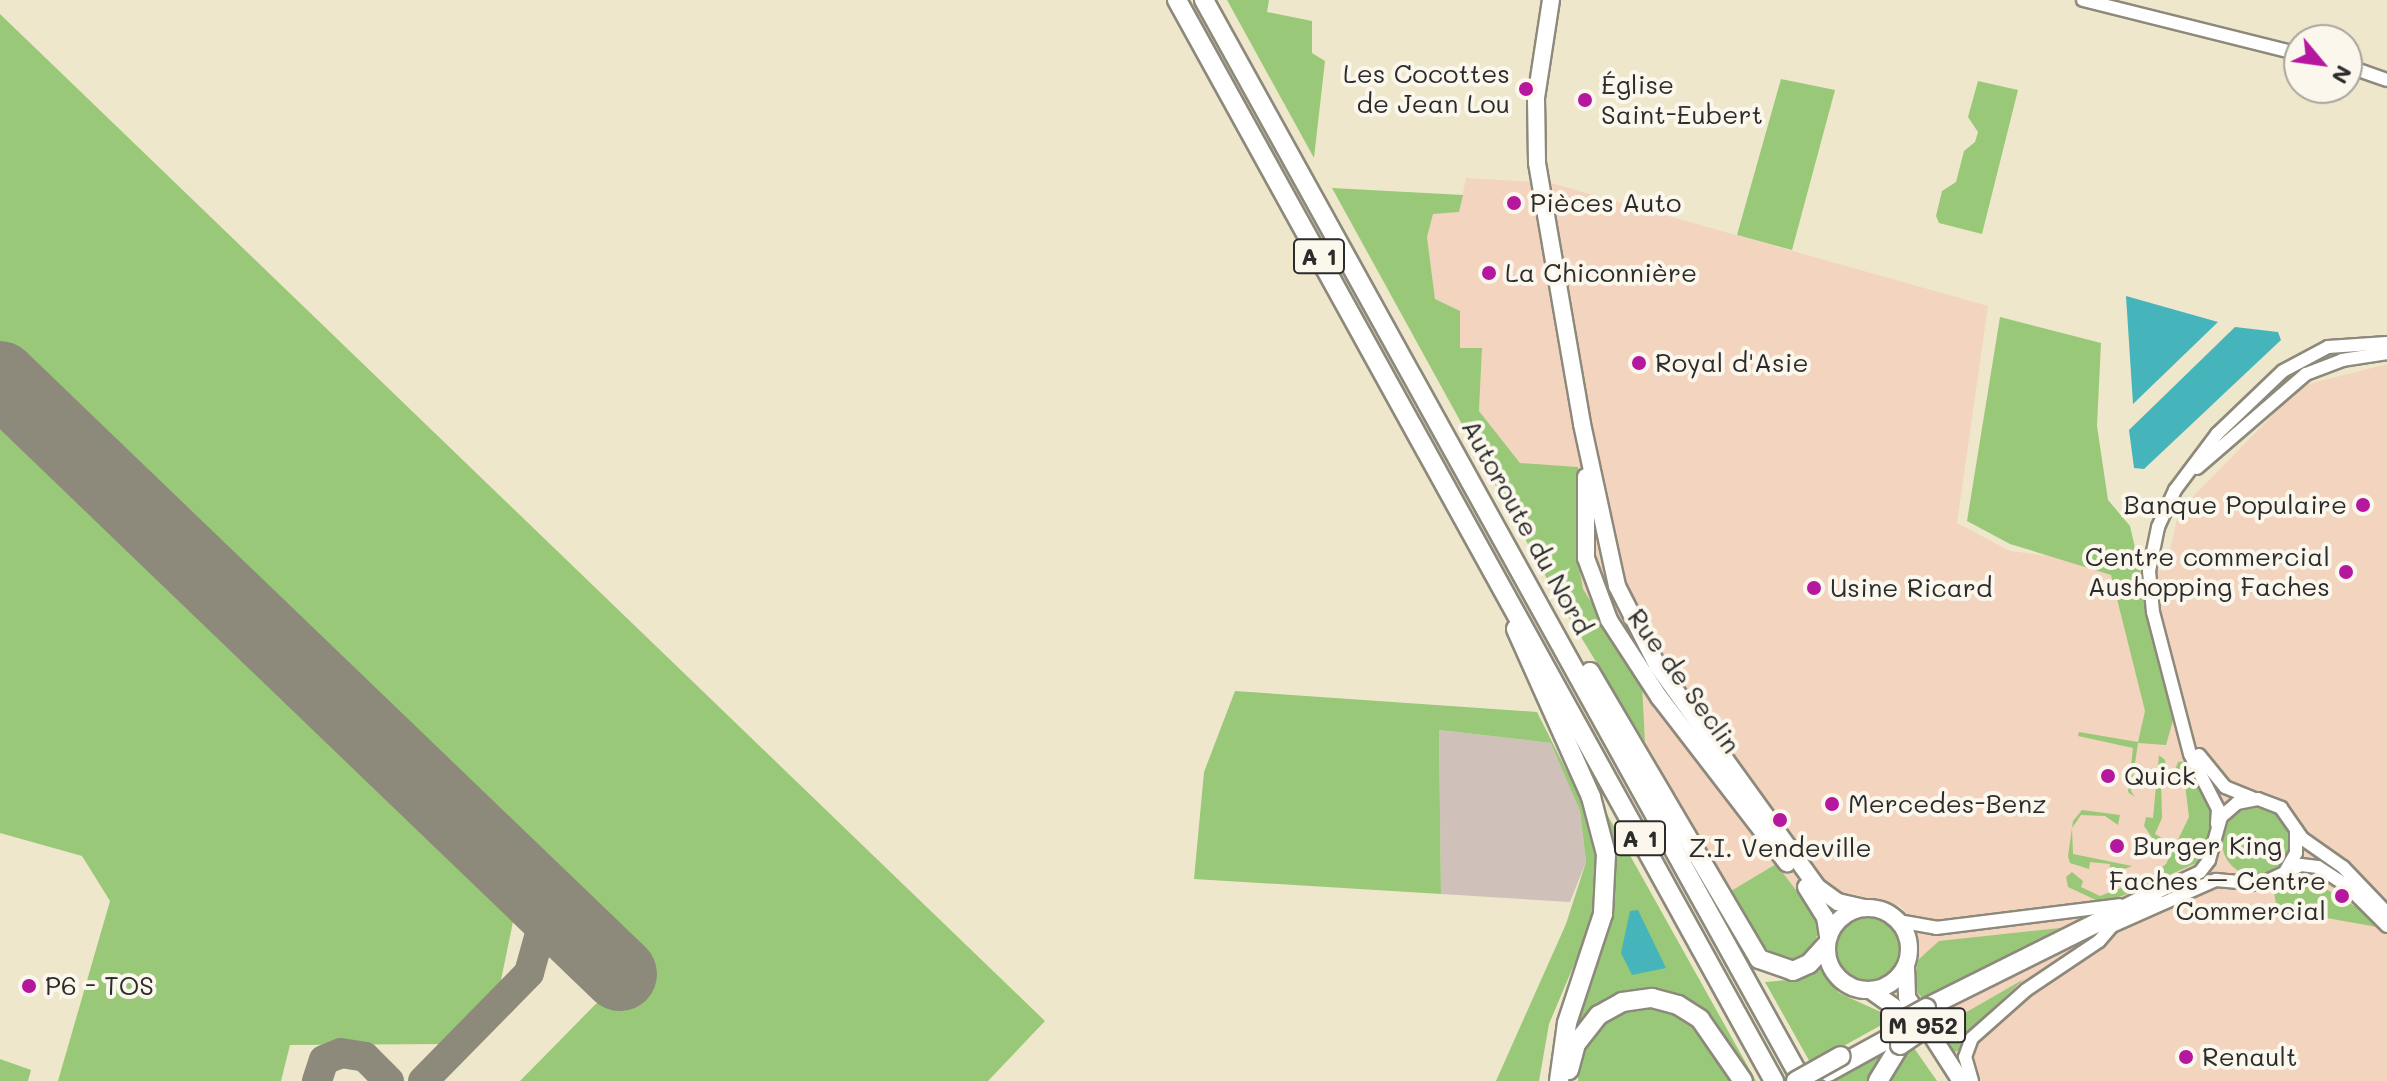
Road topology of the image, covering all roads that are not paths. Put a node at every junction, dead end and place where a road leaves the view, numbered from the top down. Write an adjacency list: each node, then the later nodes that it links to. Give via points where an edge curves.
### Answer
1 (1177, 0): 12 (highway, Autoroute du Nord / A 1)
2 (1204, 0): 13 (highway, Autoroute du Nord / A 1)
3 (1551, 0): 10 (main road, Rue de Seclin, via 1536,98 1535,147)
4 (2083, 0): 5 (street)
5 (2283, 50)
6 (2363, 72): 7 (street)
7 (2387, 80)
8 (2387, 343): 11 (street, via 2328,347 2291,364 2223,426)
9 (2387, 353): 11 (street, via 2342,360 2306,374)
10 (1582, 424): 22 (main road, Rue de Seclin, via 1612,566 1644,644 1817,887 1838,902); 27 (main road, Rue de Seclin, via 1586,558 1602,604 1659,697 1817,902)
11 (2178, 487): 14 (street, via 2155,534 2149,581)
12 (1506, 595): 30 (highway, via 1525,658 1591,797 1604,840 1605,901); 38 (highway, Autoroute du Nord / A 1)
13 (1564, 646): 27 (highway, via 1577,650 1759,959 1777,970 1793,971 1809,964); 40 (highway, Autoroute du Nord / A 1)
14 (2186, 730): 15 (street, via 2215,779); 16 (street, via 2190,754 2218,809)
15 (2258, 799): 16 (street, via 2234,805); 17 (street, via 2281,808)
16 (2217, 824): 18 (street)
17 (2296, 828): 19 (street, via 2296,853); 23 (street)
18 (2213, 844): 20 (street, via 2221,867); 21 (street, via 2200,872)
19 (2283, 874): 20 (street, via 2261,884); 26 (street, via 2301,865 2323,869)
20 (2237, 880): 25 (street, via 2216,880)
21 (2153, 895): 24 (street, via 2095,911 1936,928); 31 (highway)
22 (1863, 908): 24 (main road, via 1879,909); 27 (main road, via 1842,917)
23 (2387, 913)
24 (1898, 921): 28 (main road, via 1908,940)
25 (2112, 926): 31 (highway); 45 (street, via 1977,1032 1965,1057)
26 (2387, 926)
27 (1827, 940): 29 (main road, via 1839,979)
28 (1907, 961): 29 (main road, via 1895,980); 44 (main road, M 952, via 1907,997)
29 (1870, 990): 43 (main road, M 952, via 1904,1015)
30 (1578, 991): 34 (highway, via 1559,1031); 35 (highway, via 1561,1050)
31 (1931, 1015): 32 (highway, bridge)
32 (1896, 1036): 33 (highway); 42 (highway)
33 (1842, 1060): 39 (highway, bridge); 41 (highway)
34 (1548, 1081)
35 (1559, 1081)
36 (1569, 1081): 37 (highway, via 1571,1055 1594,1019 1615,1004 1645,998 1671,1002 1695,1015)
37 (1743, 1081)
38 (1774, 1081)
39 (1796, 1081)
40 (1802, 1081)
41 (1812, 1081)
42 (1878, 1081)
43 (1948, 1081)
44 (1961, 1081)
45 (1972, 1081)

